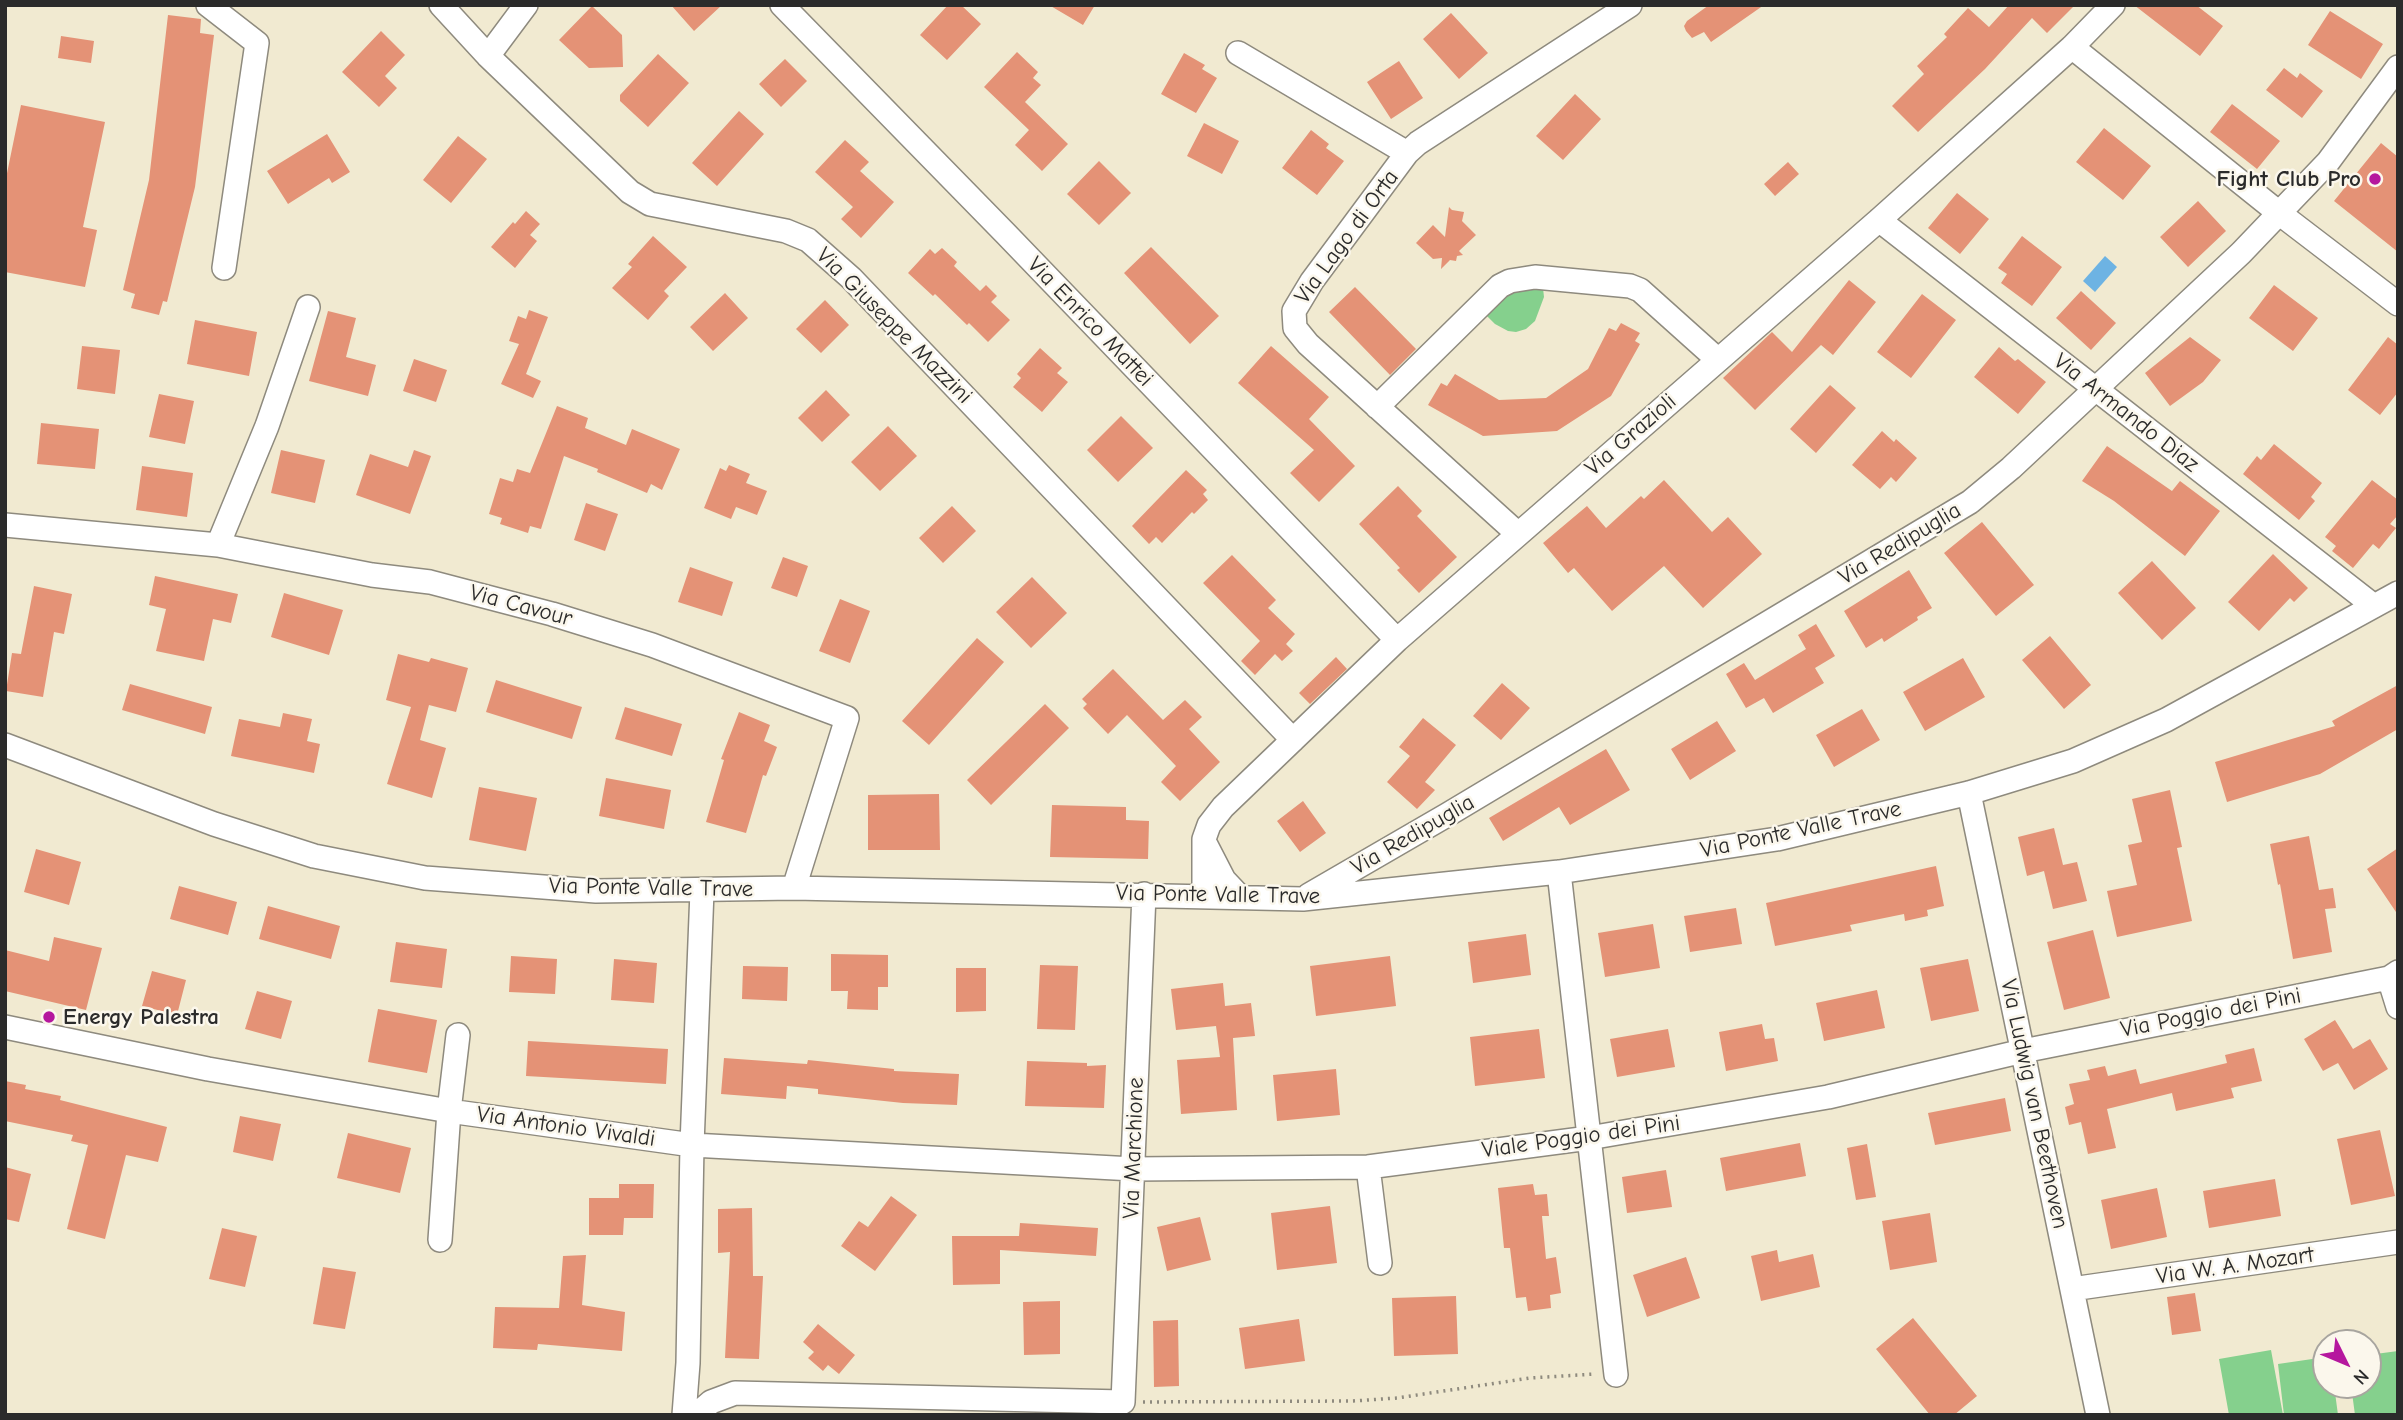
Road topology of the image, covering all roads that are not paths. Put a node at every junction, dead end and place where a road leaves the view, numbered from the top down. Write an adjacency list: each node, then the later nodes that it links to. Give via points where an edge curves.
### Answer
1 (208, 5): 14 (street, via 257,43)
2 (440, 5): 9 (street, Via Giuseppe Mazzini)
3 (526, 5): 9 (street)
4 (782, 5): 25 (street, Via Enrico Mattei)
5 (1630, 5): 11 (street, Via Lago di Orta)
6 (2113, 5): 7 (street, Via Grazioli)
7 (2072, 47): 12 (street); 13 (street, Via Grazioli)
8 (1238, 53): 11 (street)
9 (488, 56): 26 (street, Via Giuseppe Mazzini, via 629,192 650,204 786,231 808,240 851,278)
10 (2398, 67): 12 (street, Via Redipuglia, via 2328,163)
11 (1407, 153): 19 (street, Via Lago di Orta, via 1299,300 1293,320 1308,344)
12 (2279, 213): 15 (street); 18 (street, Via Redipuglia)
13 (1879, 220): 17 (street, Via Grazioli); 18 (street, Via Armando Diaz)
14 (224, 268)
15 (2398, 304)
16 (308, 307): 22 (street, via 267,426)
17 (1717, 359): 19 (street, via 1640,290 1535,277 1500,286); 21 (street, Via Grazioli)
18 (2096, 390): 24 (street, Via Armando Diaz); 36 (street, Via Redipuglia, via 1970,502)
19 (1377, 407): 21 (street, Via Lago di Orta)
20 (5, 525): 22 (street, Via Cavour)
21 (1518, 534): 25 (street, Via Grazioli)
22 (218, 545): 31 (street, Via Cavour, via 430,582 552,614 652,645 847,718)
23 (2398, 593): 24 (street, Via Ponte Valle Trave)
24 (2374, 606): 28 (street, Via Ponte Valle Trave, via 2166,720 2073,761)
25 (1397, 640): 26 (street, Via Grazioli)
26 (1293, 740): 29 (street, Via Grazioli, via 1223,807)
27 (5, 745): 32 (street, Via Ponte Valle Trave, via 214,824 324,858 425,878 596,891)
28 (1969, 793): 30 (street, Via Ponte Valle Trave, via 1777,839); 41 (street, Via Ludwig van Beethoven)
29 (1204, 839): 34 (street, Via Grazioli); 35 (street, via 1224,880)
30 (1559, 872): 36 (street, Via Ponte Valle Trave); 43 (street)
31 (794, 888): 32 (street, Via Ponte Valle Trave); 33 (street, Via Ponte Valle Trave)
32 (702, 891): 44 (street)
33 (1144, 894): 34 (street, Via Ponte Valle Trave); 46 (street, Via Marchione)
34 (1204, 895): 35 (street, Via Ponte Valle Trave)
35 (1240, 897): 36 (street, Via Ponte Valle Trave)
36 (1303, 899)
37 (2394, 975): 38 (street); 41 (street, Via Poggio dei Pini)
38 (2398, 1007)
39 (5, 1027): 42 (street, Via Antonio Vivaldi, via 208,1069)
40 (458, 1035): 42 (street)
41 (2023, 1051): 43 (street, Viale Poggio dei Pini, via 1828,1097); 50 (street, Via Ludwig van Beethoven)
42 (449, 1111): 44 (street, Via Antonio Vivaldi); 47 (street)
43 (1589, 1138): 45 (street, Viale Poggio dei Pini); 51 (street)
44 (692, 1145): 46 (street, Via Antonio Vivaldi); 52 (street)
45 (1368, 1167): 46 (street, Viale Poggio dei Pini); 49 (street)
46 (1133, 1168): 53 (street, Via Marchione, via 1123,1402 735,1393 711,1402)
47 (440, 1240)
48 (2398, 1242): 50 (street, Via W. A. Mozart)
49 (1380, 1263)
50 (2072, 1289): 54 (street, Via Ludwig van Beethoven)
51 (1616, 1375)
52 (684, 1415)
53 (696, 1415)
54 (2098, 1415)

